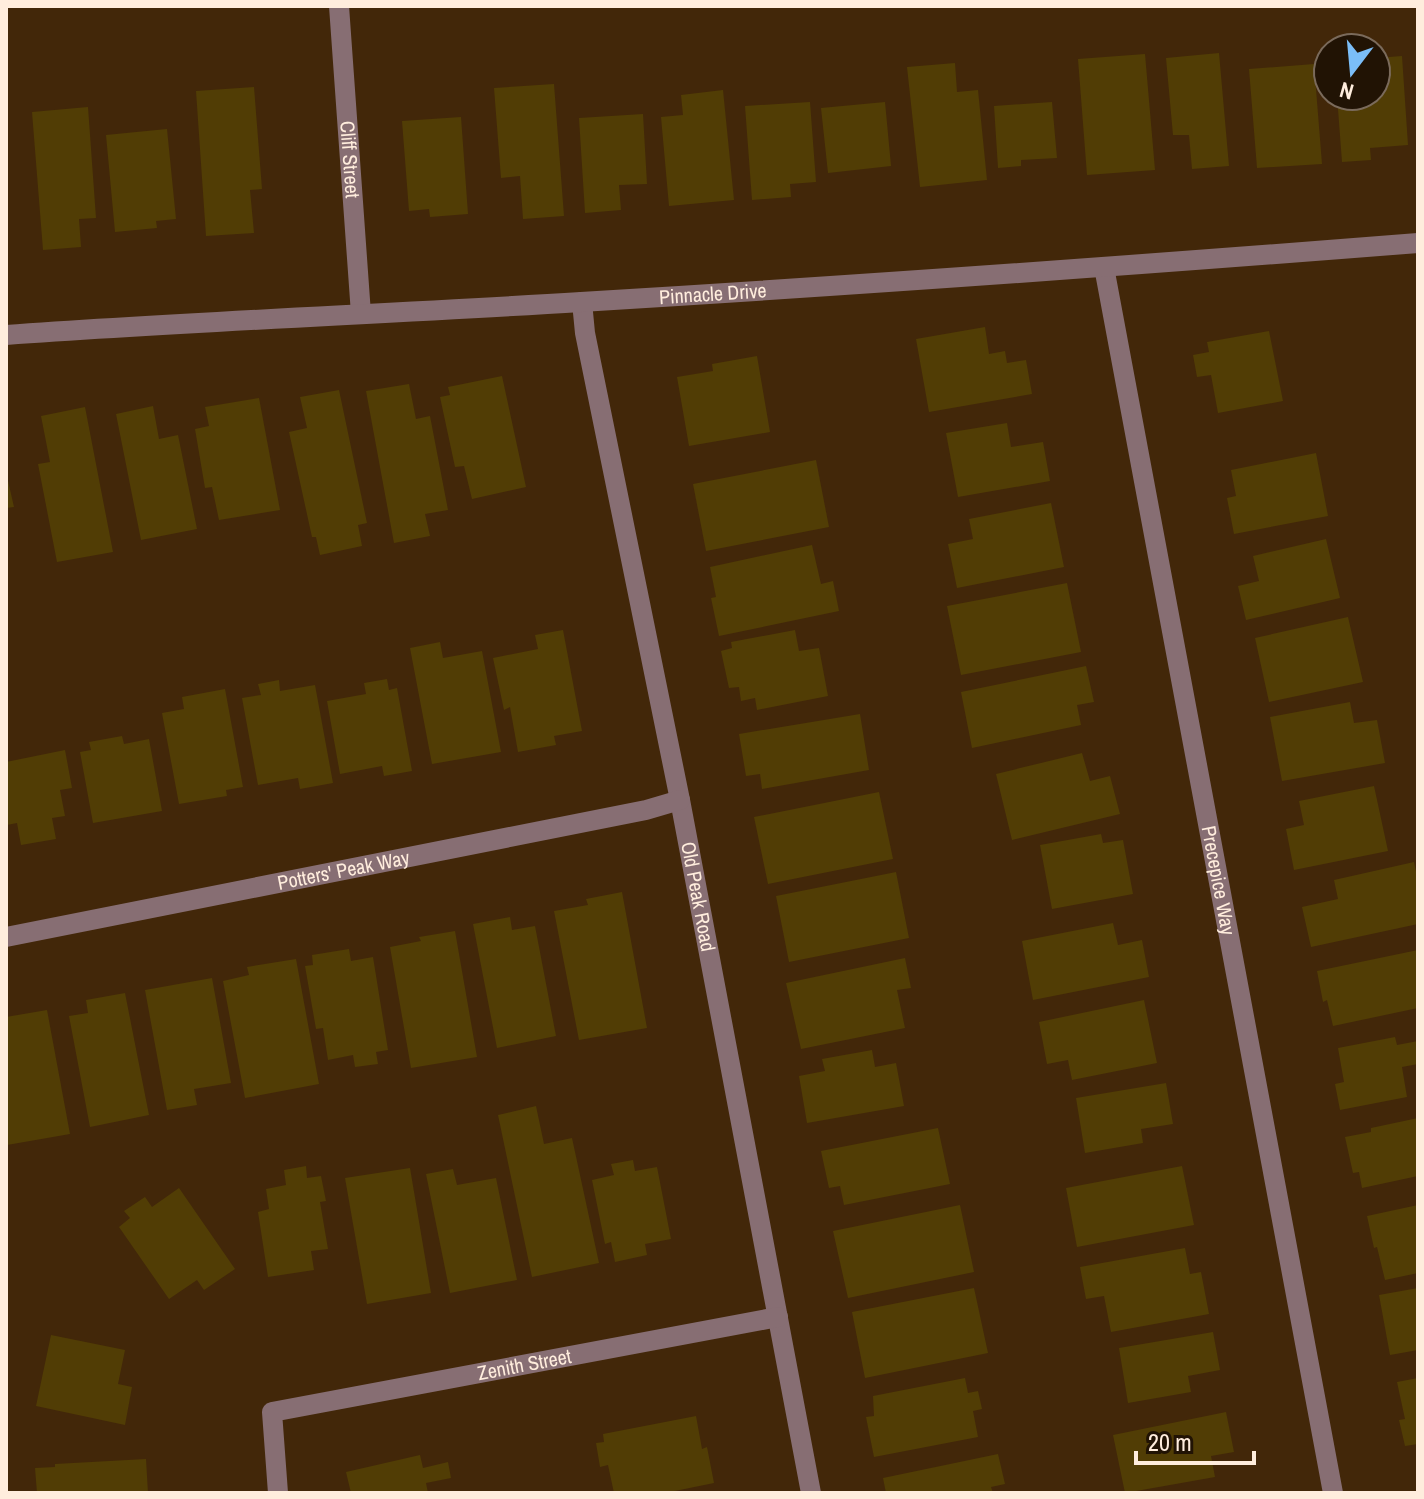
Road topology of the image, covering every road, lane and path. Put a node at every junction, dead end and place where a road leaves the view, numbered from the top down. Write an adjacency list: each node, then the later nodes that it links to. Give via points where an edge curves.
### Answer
1 (339, 6): 5 (street, Cliff Street)
2 (1418, 243): 3 (street, Pinnacle Drive)
3 (1104, 267): 4 (street, Pinnacle Drive); 12 (street, Precepice Way)
4 (582, 302): 5 (street, Pinnacle Drive); 7 (street, Old Peak Road)
5 (361, 314): 6 (street, Pinnacle Drive)
6 (6, 335)
7 (680, 800): 8 (street, Potters' Peak Way); 9 (street, Old Peak Road)
8 (6, 937)
9 (778, 1317): 10 (street, Zenith Street, via 272,1412); 11 (street, Old Peak Road)
10 (278, 1493)
11 (811, 1493)
12 (1333, 1493)

